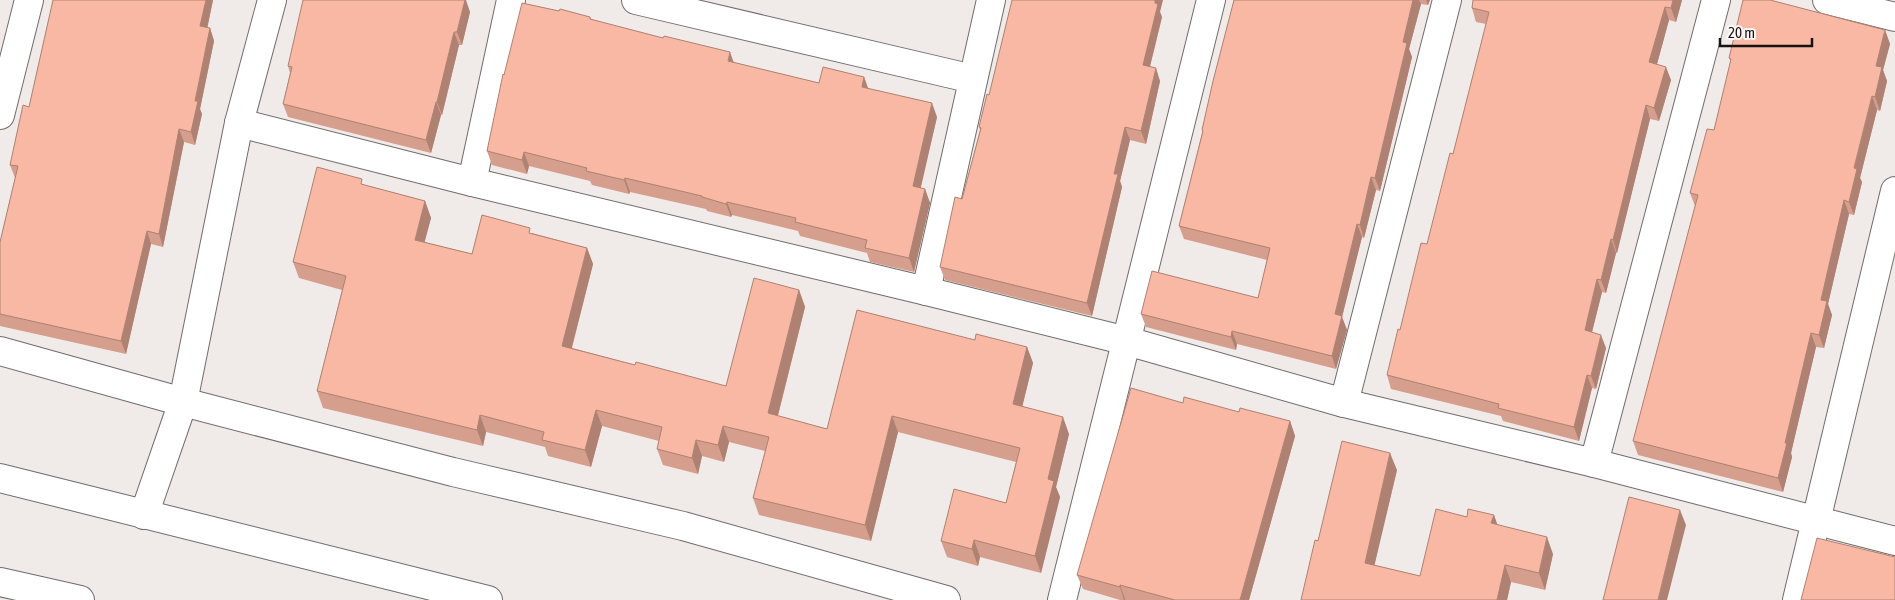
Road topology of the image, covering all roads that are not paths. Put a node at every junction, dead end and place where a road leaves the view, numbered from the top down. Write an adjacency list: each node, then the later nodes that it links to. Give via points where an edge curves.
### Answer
1 (29, 0): 12 (street)
2 (272, 0): 13 (street)
3 (511, 0): 14 (street)
4 (636, 0): 11 (street)
5 (991, 0): 11 (street)
6 (1211, 0): 18 (street)
7 (1447, 0): 21 (street)
8 (1716, 0): 22 (street)
9 (1827, 0): 10 (street)
10 (1895, 17)
11 (973, 79): 17 (street)
12 (1, 104)
13 (239, 123): 14 (street); 20 (street)
14 (472, 182): 17 (street)
15 (1895, 190): 16 (street)
16 (1885, 278): 25 (street)
17 (926, 291): 18 (street)
18 (1127, 341): 21 (street); 31 (street)
19 (0, 351): 20 (street)
20 (183, 402): 24 (street); 30 (street, via 453,472 683,526)
21 (1344, 403): 22 (street)
22 (1594, 462): 25 (street)
23 (0, 478): 24 (street)
24 (144, 515): 29 (street)
25 (1816, 522): 26 (street); 32 (street)
26 (1895, 541)
27 (0, 582): 28 (street)
28 (80, 600)
29 (488, 600)
30 (946, 600)
31 (1062, 600)
32 (1797, 600)

